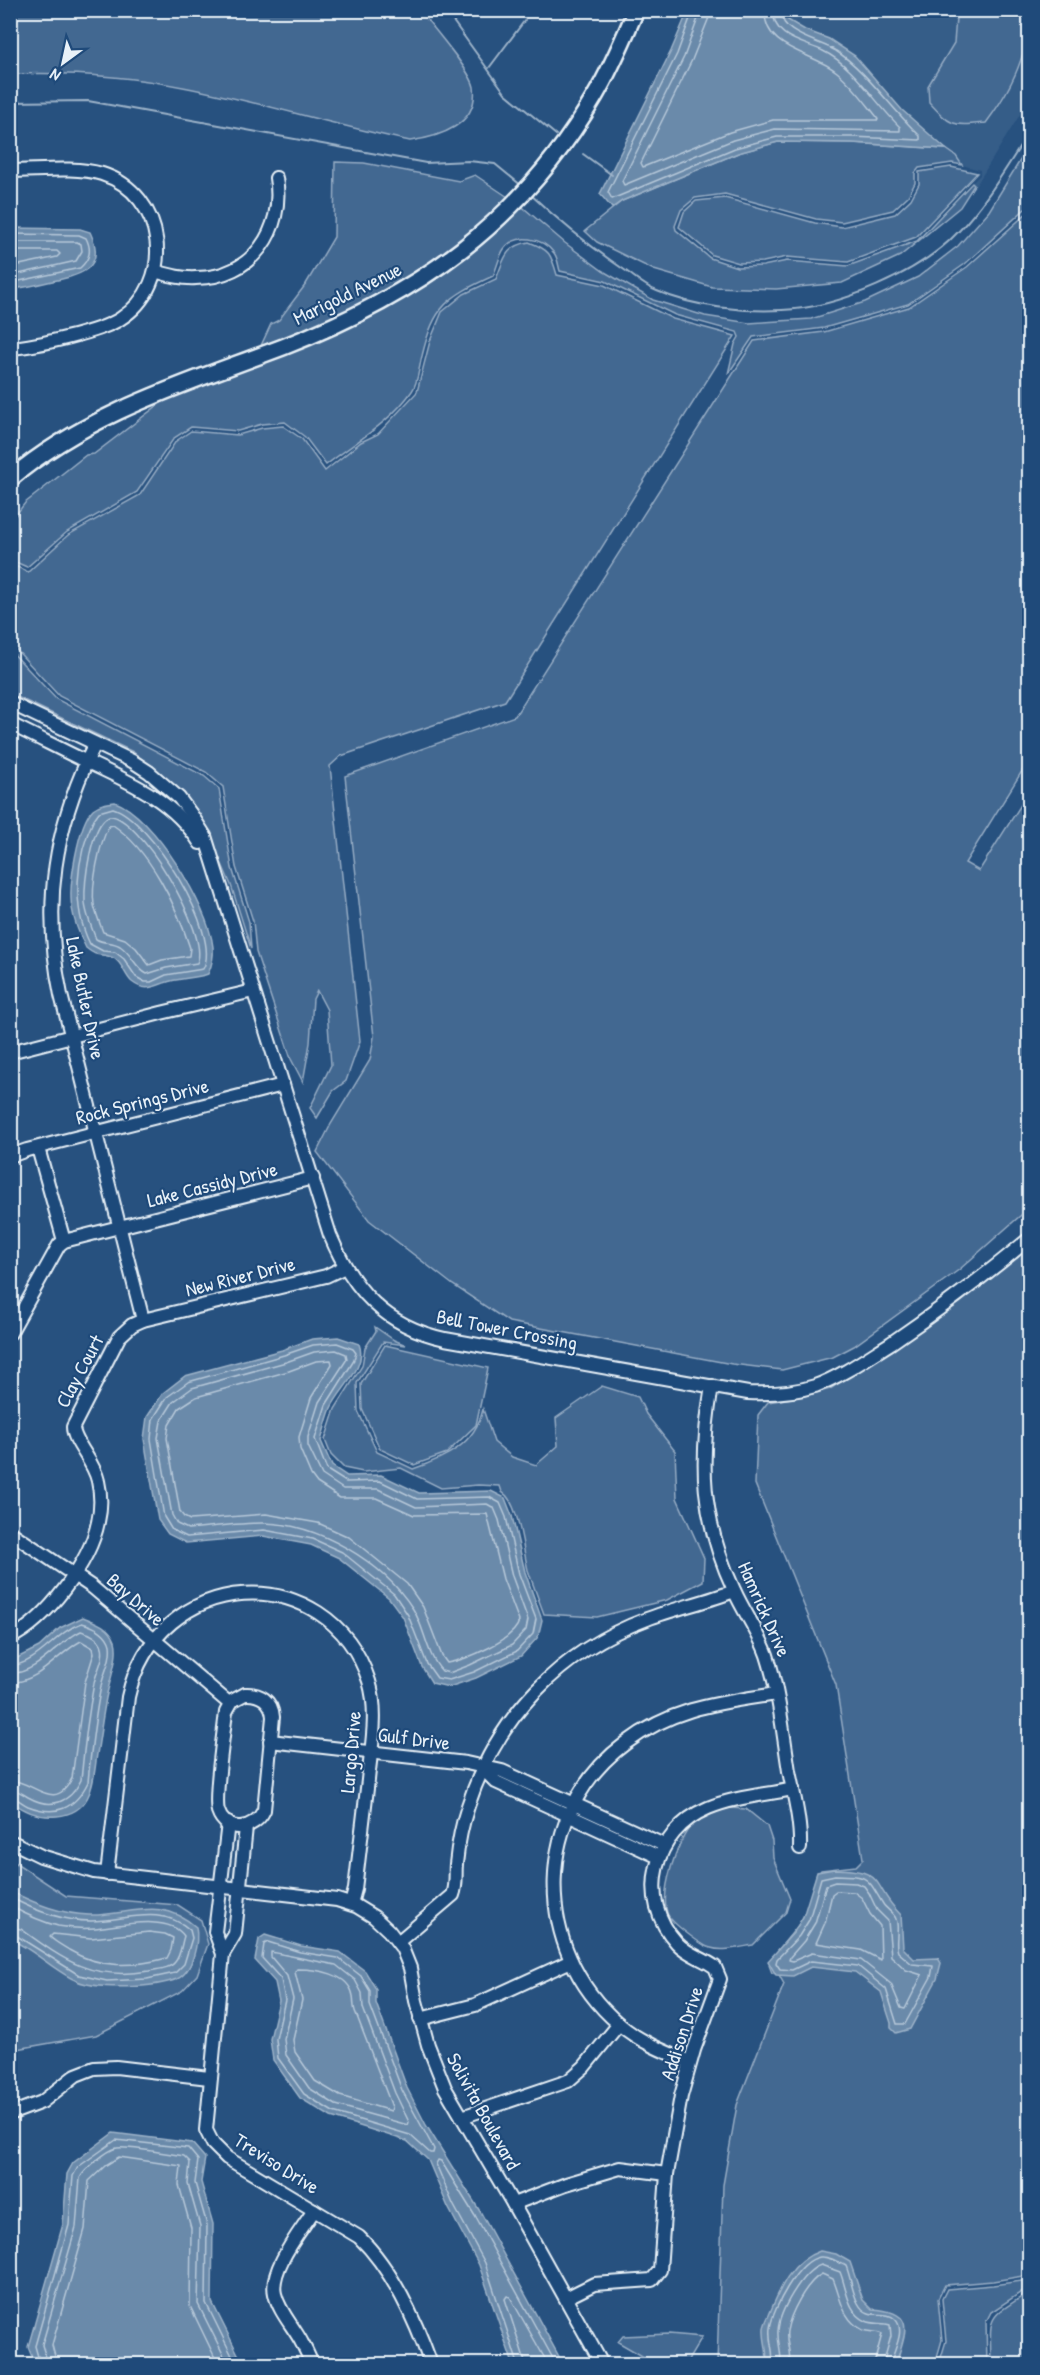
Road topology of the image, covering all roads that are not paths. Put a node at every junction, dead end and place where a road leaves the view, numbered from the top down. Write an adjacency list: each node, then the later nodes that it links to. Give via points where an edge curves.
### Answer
1 (636, 10): 6 (main road, Marigold Avenue, via 596,94 566,140 533,183 453,256 385,302 323,331 96,421)
2 (10, 171): 4 (street, via 86,171 110,177 126,187 154,225 158,249)
3 (276, 178): 4 (street, via 279,195 274,222 255,256 213,277 196,279)
4 (155, 271): 5 (street, via 138,303 114,323)
5 (10, 348)
6 (10, 479)
7 (10, 703): 9 (street, Bell Tower Crossing)
8 (10, 724): 10 (street, Bell Tower Crossing)
9 (95, 744): 10 (street, Lake Butler Drive); 11 (street, Bell Tower Crossing, via 132,761 179,798 205,836)
10 (86, 761): 11 (street, Bell Tower Crossing, via 139,786 171,809 192,831); 13 (street, Lake Butler Drive, via 64,822 51,896 56,971)
11 (212, 862): 12 (street, Bell Tower Crossing)
12 (253, 991): 13 (street); 15 (street, Bell Tower Crossing)
13 (72, 1037): 14 (street); 16 (street, Lake Butler Drive)
14 (10, 1052)
15 (283, 1085): 16 (street, Rock Springs Drive); 19 (street, Bell Tower Crossing)
16 (97, 1133): 17 (street, Rock Springs Drive); 20 (street, Lake Butler Drive)
17 (38, 1148): 18 (street, Rock Springs Drive); 22 (street)
18 (10, 1156)
19 (313, 1178): 20 (street, Lake Cassidy Drive); 23 (street, Bell Tower Crossing, via 330,1235)
20 (120, 1227): 22 (street); 24 (street)
21 (1029, 1239): 26 (street, Bell Tower Crossing, via 919,1323 832,1379 777,1393)
22 (64, 1241): 25 (street)
23 (345, 1268): 24 (street, New River Drive, via 326,1276); 26 (street, Bell Tower Crossing, via 382,1311 423,1333)
24 (143, 1320): 28 (street, Clay Court, via 119,1337 73,1426 74,1436 96,1473 100,1503 96,1530)
25 (10, 1334)
26 (712, 1386): 29 (street, Hamrick Drive, via 704,1445 705,1496 715,1542)
27 (10, 1532): 28 (street, Bay Drive)
28 (74, 1573): 30 (street, Clay Court, via 45,1613); 31 (street, Bay Drive)
29 (734, 1591): 32 (street, Hamrick Drive, via 762,1642); 36 (street, via 646,1619 582,1652 543,1683 510,1719)
30 (10, 1638)
31 (154, 1641): 33 (street, Bay Drive); 35 (street, Largo Drive, via 183,1613 220,1596 274,1595 306,1607 340,1632 363,1667 374,1710); 44 (street, Largo Drive, via 136,1670 128,1696)
32 (776, 1694): 37 (street, Hamrick Drive); 38 (street, via 697,1707 660,1722 611,1755 580,1790)
33 (230, 1704): 34 (street, via 249,1693 266,1700 273,1712); 39 (street, via 217,1807)
34 (270, 1741): 35 (street, Gulf Drive); 40 (street, via 264,1810 259,1820)
35 (371, 1752): 36 (street, Gulf Drive); 47 (street, Largo Drive)
36 (482, 1768): 38 (street, Gulf Drive, via 502,1770); 48 (street, via 462,1826 453,1895)
37 (793, 1789): 42 (street, Hamrick Drive); 43 (street, via 708,1808 683,1822)
38 (570, 1809): 43 (street, Gulf Drive); 50 (street, via 556,1858 554,1894 560,1930)
39 (228, 1823): 40 (street); 45 (street, Treviso Drive)
40 (246, 1827): 46 (street, Treviso Drive)
41 (10, 1840): 44 (street, Solivita Boulevard, via 61,1863)
42 (800, 1848)
43 (662, 1851): 53 (street, Addison Drive, via 654,1889 663,1924 678,1945 716,1967 720,1975)
44 (107, 1874): 45 (street, Solivita Boulevard)
45 (221, 1887): 46 (street, Solivita Boulevard); 49 (street, Treviso Drive, via 215,1935)
46 (240, 1888): 47 (street, Solivita Boulevard); 49 (street, Treviso Drive, via 234,1938)
47 (351, 1904): 48 (street, Solivita Boulevard, via 374,1917)
48 (398, 1942): 51 (street, Solivita Boulevard, via 410,1968)
49 (223, 1954): 54 (street, Treviso Drive)
50 (571, 1960): 51 (street, via 475,2005); 52 (street, via 589,1992)
51 (420, 2019): 56 (street, Solivita Boulevard, via 435,2066)
52 (619, 2024): 53 (street, via 658,2049); 56 (street, via 568,2081)
53 (690, 2062): 57 (street, Addison Drive)
54 (209, 2078): 55 (street, via 94,2068 76,2075 42,2102); 59 (street, Treviso Drive, via 206,2130 213,2144 227,2158)
55 (10, 2114)
56 (462, 2117): 58 (street, Solivita Boulevard)
57 (667, 2174): 58 (street, via 620,2168); 60 (street, Addison Drive, via 660,2270 656,2277 648,2281 594,2284)
58 (513, 2205): 60 (street, Solivita Boulevard)
59 (314, 2210): 61 (street, via 278,2268 274,2282 281,2308); 62 (street, Treviso Drive, via 359,2237 375,2252 394,2283)
60 (567, 2298): 63 (street, Solivita Boulevard)
61 (312, 2364)
62 (431, 2364)
63 (602, 2364)

